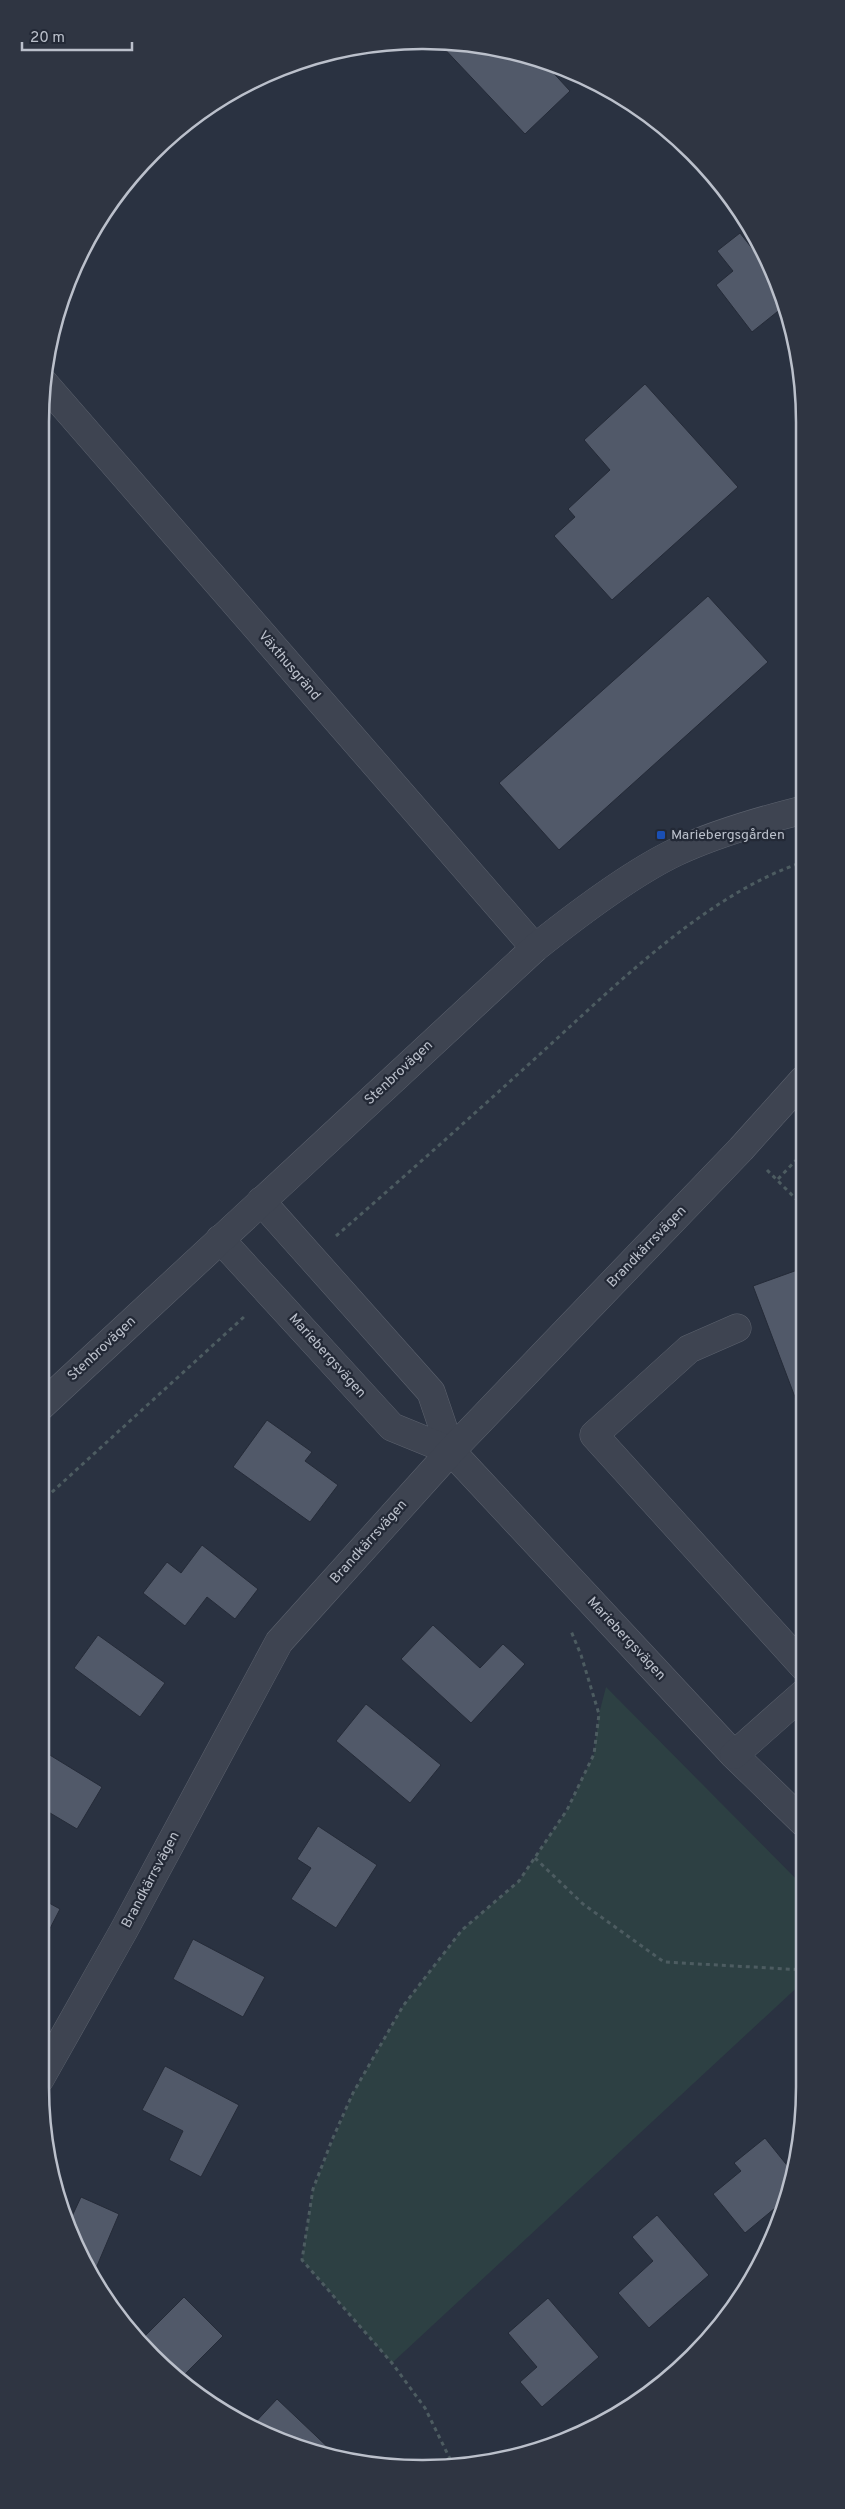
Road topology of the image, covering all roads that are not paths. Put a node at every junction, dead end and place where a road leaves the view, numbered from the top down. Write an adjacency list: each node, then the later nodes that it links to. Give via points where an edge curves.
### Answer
1 (51, 391): 3 (street, Växthusgränd)
2 (796, 812): 3 (street, Stenbrovägen, via 718,834 675,853 587,908)
3 (534, 948): 5 (street, Stenbrovägen)
4 (796, 1088): 9 (street, Brandkärrsvägen)
5 (261, 1200): 6 (street, Stenbrovägen); 9 (street, Mariebergsvägen, via 431,1392)
6 (220, 1239): 8 (street, Stenbrovägen); 9 (street, Mariebergsvägen, via 392,1426)
7 (737, 1328): 10 (street, via 689,1348 594,1435)
8 (49, 1399)
9 (451, 1451): 12 (street, Mariebergsvägen); 14 (street, Brandkärrsvägen, via 279,1642)
10 (796, 1658)
11 (796, 1700): 12 (street)
12 (734, 1755): 13 (street, Mariebergsvägen)
13 (796, 1815)
14 (49, 2063)

